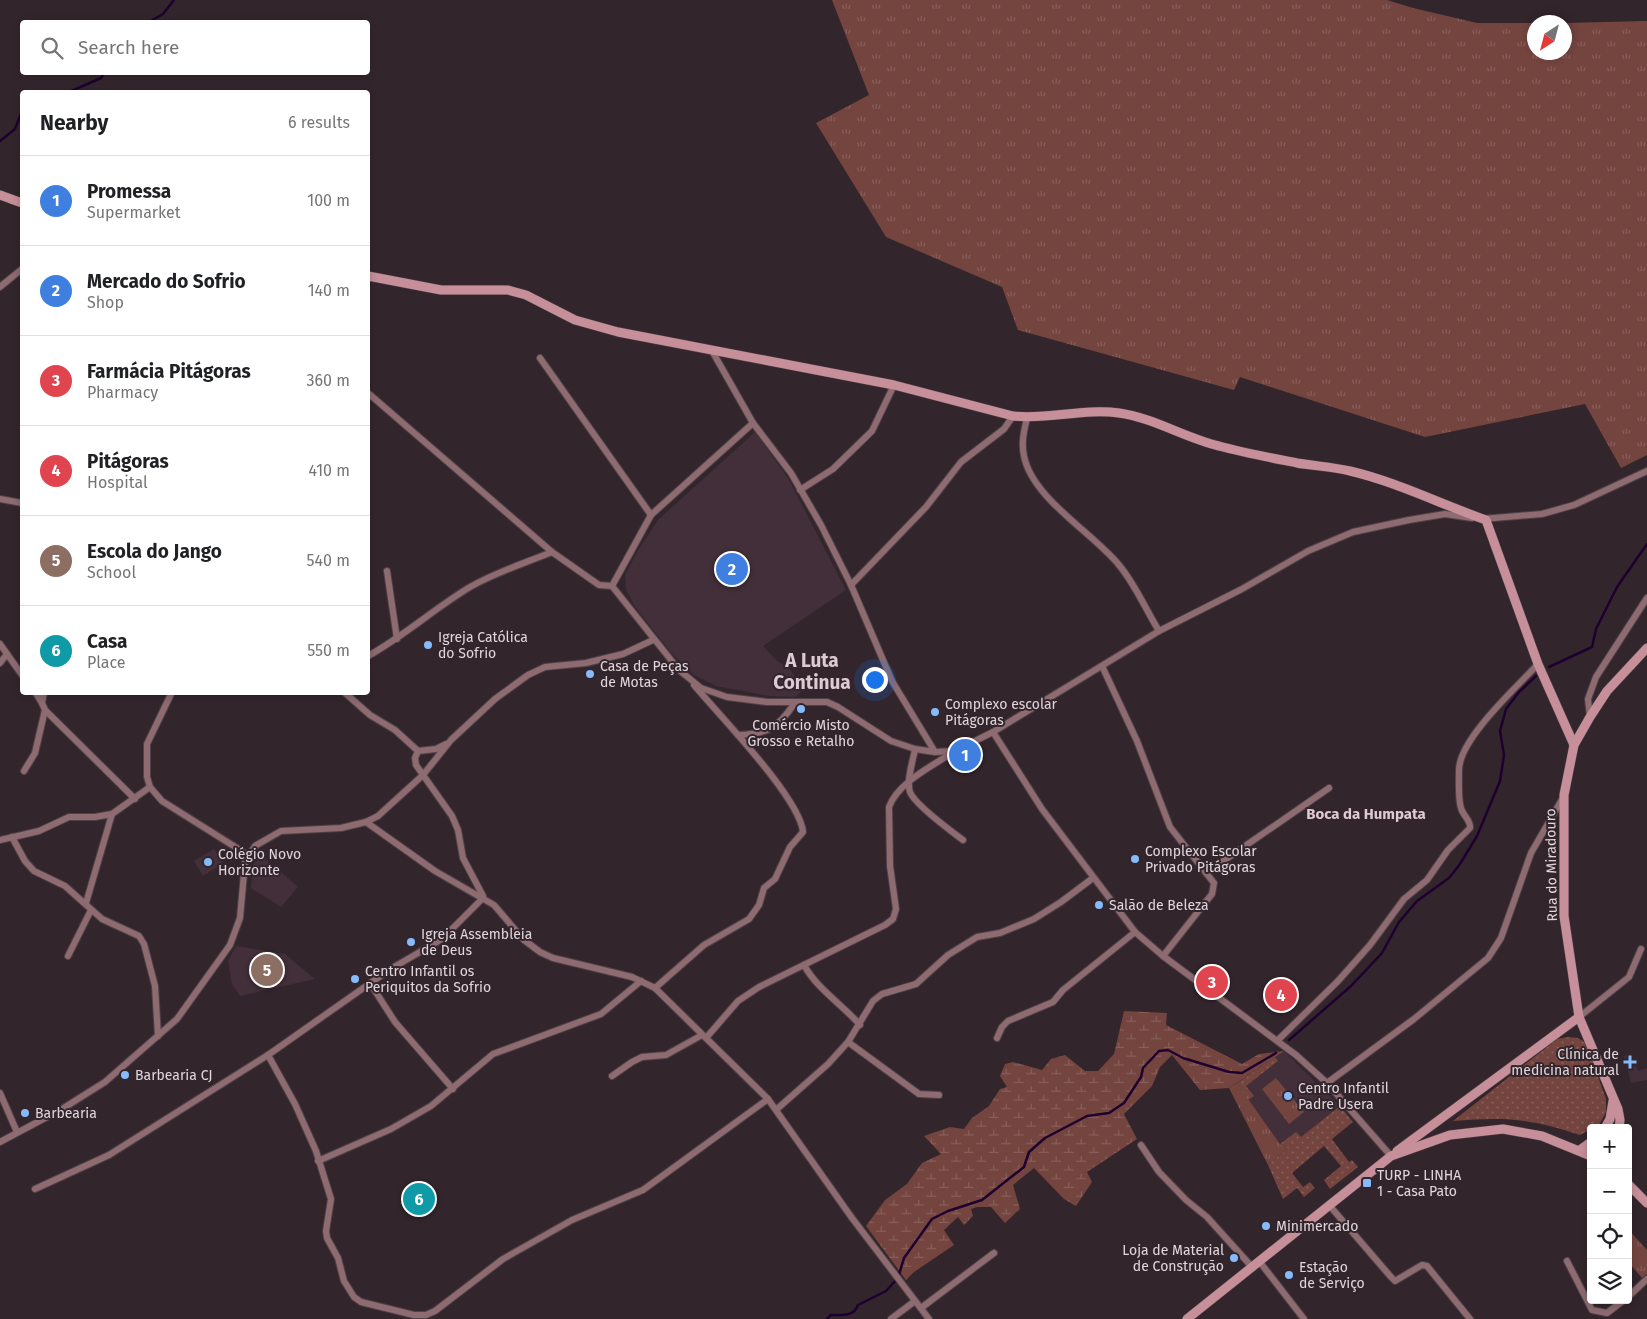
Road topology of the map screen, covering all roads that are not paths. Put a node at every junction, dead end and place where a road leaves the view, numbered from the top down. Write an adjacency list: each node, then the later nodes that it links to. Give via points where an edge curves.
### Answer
1 (0, 195): 2 (street)
2 (20, 202)
3 (20, 271): 5 (street)
4 (370, 276): 6 (street, via 440,290 508,290 592,325)
5 (0, 287)
6 (711, 349): 8 (street); 12 (street)
7 (540, 358): 17 (street)
8 (894, 385): 10 (street); 14 (street, via 872,431 833,469)
9 (370, 395): 19 (street)
10 (1013, 416): 11 (street); 21 (street, via 1004,429 961,462 926,507)
11 (1027, 418): 18 (street, via 1118,413 1145,419 1191,439 1220,447 1349,471); 24 (street, via 1023,441 1027,467 1060,510 1102,545 1121,567)
12 (753, 423): 14 (street); 17 (street)
13 (1647, 471): 18 (street, via 1574,505 1542,514)
14 (800, 490): 21 (street)
15 (0, 499): 16 (street)
16 (20, 503)
17 (652, 515): 22 (street)
18 (1486, 520): 24 (street, via 1445,514 1353,532 1308,551); 32 (street)
19 (552, 552): 22 (street, via 600,585); 25 (street, via 476,584)
20 (387, 571): 25 (street)
21 (851, 585): 51 (street, via 892,681)
22 (612, 586): 26 (street)
23 (1647, 598): 43 (street, via 1596,677 1588,699)
24 (1159, 631): 33 (street)
25 (397, 640): 30 (street)
26 (653, 640): 35 (street); 46 (street, via 623,654 545,667 528,675 495,699)
27 (0, 644): 29 (street)
28 (1647, 648): 43 (street, Rua do Miradouro, via 1607,691)
29 (7, 654): 31 (street); 34 (street)
30 (370, 655)
31 (0, 663)
32 (1538, 664): 47 (street); 83 (street, via 1477,731 1462,754 1460,806 1471,823 1470,828 1448,850 1427,880 1404,899 1338,981)
33 (1102, 666): 44 (street); 65 (street, via 1137,741 1170,827)
34 (20, 672)
35 (689, 679): 41 (street, via 701,688 727,697); 45 (street)
36 (37, 695): 40 (street)
37 (43, 695): 40 (street)
38 (171, 695): 55 (street, via 147,744)
39 (347, 695): 49 (street)
40 (42, 702): 42 (street)
41 (794, 704): 45 (street, via 781,723 758,734); 48 (street, via 827,702 891,741)
42 (44, 710): 52 (street, via 35,753); 58 (street)
43 (1590, 717): 47 (street, Rua do Miradouro)
44 (993, 732): 50 (street); 66 (street, via 1042,809)
45 (738, 735): 77 (street, via 797,813 803,832 790,847 775,879 762,891 759,905 749,919 704,945)
46 (452, 740): 49 (street, via 436,749); 53 (street)
47 (1574, 746): 57 (street, Rua do Miradouro)
48 (915, 749): 51 (street); 54 (street)
49 (418, 751): 53 (street, via 416,765)
50 (955, 751): 51 (street); 54 (street)
51 (935, 752)
52 (24, 771)
53 (423, 775): 60 (street, via 378,816); 67 (street, via 452,816 463,858)
54 (909, 782): 63 (street, via 910,793 917,801); 74 (street, via 892,799 889,807 894,919)
55 (150, 787): 58 (street); 64 (street, via 162,800)
56 (1330, 788): 65 (street)
57 (1564, 795): 78 (street, Rua do Miradouro, via 1564,916); 87 (street, via 1531,853 1501,938 1488,958)
58 (135, 799): 59 (street)
59 (112, 814): 61 (street, via 69,817 40,831); 68 (street)
60 (366, 822): 64 (street, via 341,828 281,831 265,838); 67 (street, via 435,871)
61 (12, 837): 62 (street); 68 (street, via 34,871 65,886)
62 (0, 840)
63 (963, 840)
64 (248, 856): 80 (street, via 243,870 240,918 230,945 176,1019)
65 (1206, 873): 73 (street, via 1214,883 1212,894)
66 (1093, 878): 70 (street); 79 (street, via 1034,919 1000,934 977,937 948,955 916,984 882,994 873,1001)
67 (483, 898): 75 (street, via 540,952); 76 (street, via 442,939)
68 (86, 903): 69 (street)
69 (91, 910): 72 (street); 80 (street, via 102,919 130,930 144,944 155,986)
70 (1135, 932): 73 (street); 82 (street, via 1063,990 1053,1002 1008,1021)
71 (1641, 949): 78 (street, via 1629,977)
72 (68, 956)
73 (1163, 956): 83 (street)
74 (804, 966): 79 (street, via 816,983 842,1004); 81 (street, via 758,986 738,1000)
75 (641, 981): 77 (street); 88 (street, via 601,1014 493,1054)
76 (370, 983): 85 (street); 88 (street, via 395,1022)
77 (655, 988): 81 (street)
78 (1579, 1016): 92 (street, Rua do Miradouro); 102 (street)
79 (860, 1025): 84 (street)
80 (158, 1036): 96 (street, via 105,1082 40,1122)
81 (704, 1037): 86 (street, via 666,1055 642,1057); 91 (street)
82 (997, 1038)
83 (1278, 1040): 87 (street)
84 (848, 1042): 90 (street, via 919,1094); 93 (street)
85 (268, 1055): 103 (street, via 294,1104); 105 (street, via 109,1155)
86 (612, 1076)
87 (1327, 1083): 102 (street)
88 (453, 1089): 103 (street, via 392,1129)
89 (0, 1093): 96 (street)
90 (939, 1095)
91 (768, 1099): 93 (street); 103 (street, via 643,1190 572,1220 512,1254 426,1315 360,1302 354,1297 327,1238 331,1199)
92 (1613, 1102): 94 (street); 95 (street, Rua do Miradouro)
93 (777, 1109): 114 (street, via 852,1218)
94 (1607, 1124)
95 (1620, 1124)
96 (17, 1132): 97 (street)
97 (0, 1142)
98 (1141, 1145): 110 (street, via 1159,1172 1186,1200)
99 (1587, 1145): 100 (street)
100 (1580, 1150): 101 (street); 102 (street, via 1542,1136 1503,1129 1450,1135)
101 (1587, 1154)
102 (1391, 1156): 107 (street)
103 (318, 1161)
104 (1632, 1188): 106 (street)
105 (35, 1189)
106 (1647, 1202)
107 (1329, 1206): 110 (street); 122 (street, via 1391,1277 1400,1280 1422,1265 1427,1266)
108 (994, 1254): 117 (street)
109 (1567, 1261): 113 (street)
110 (1256, 1264): 120 (street); 121 (street)
111 (1647, 1279): 112 (street)
112 (1632, 1293)
113 (1587, 1300)
114 (915, 1301): 117 (street); 118 (street)
115 (1589, 1304): 116 (street, via 1592,1310 1607,1313)
116 (1619, 1304)
117 (921, 1308): 119 (street)
118 (891, 1319)
119 (929, 1319)
120 (1187, 1319)
121 (1304, 1319)
122 (1470, 1319)

